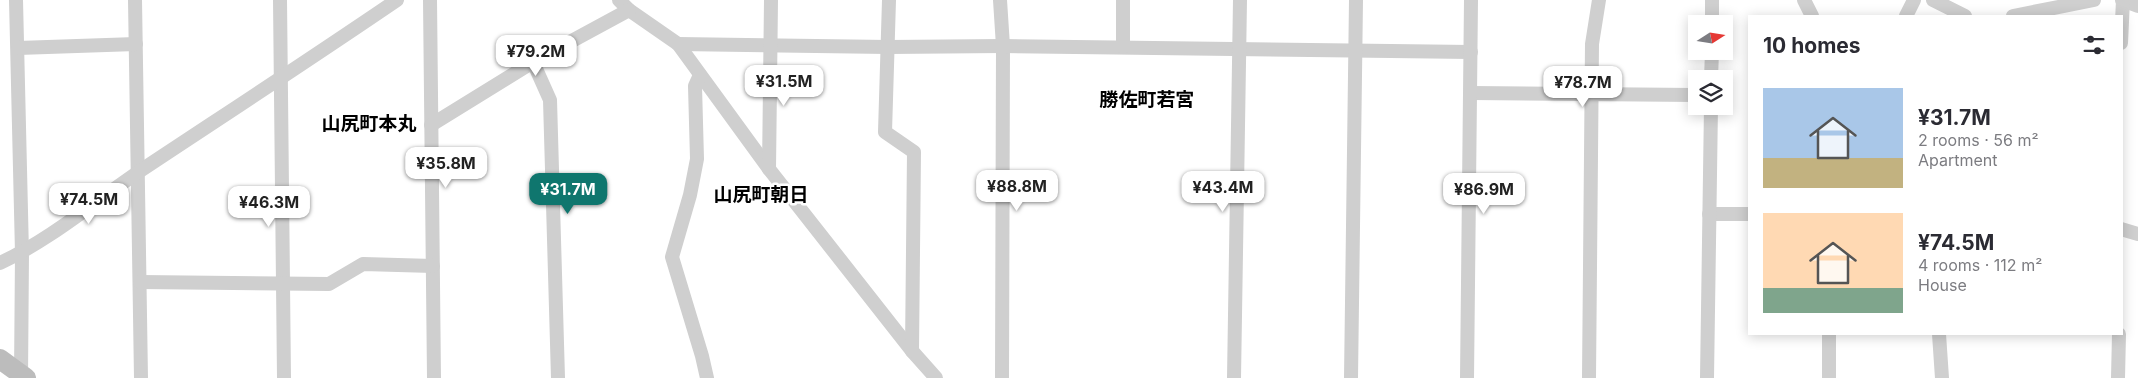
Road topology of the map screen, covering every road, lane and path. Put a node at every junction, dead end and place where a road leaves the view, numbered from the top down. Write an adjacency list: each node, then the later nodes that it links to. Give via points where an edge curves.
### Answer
1 (16, 0): 34 (street)
2 (135, 0): 28 (street)
3 (280, 0): 40 (street)
4 (397, 0): 40 (street)
5 (430, 0): 45 (street)
6 (771, 0): 30 (street)
7 (889, 0): 32 (street)
8 (1000, 0): 31 (street)
9 (1123, 0): 33 (street)
10 (1240, 0): 35 (street)
11 (1356, 0): 36 (street)
12 (1472, 0): 37 (street)
13 (1599, 0): 42 (street, via 1592,44)
14 (1712, 0): 22 (street)
15 (1804, 0): 23 (street)
16 (1914, 0): 24 (street)
17 (1933, 0): 25 (street)
18 (2094, 0): 26 (street)
19 (2123, 0): 21 (street); 27 (street)
20 (624, 5): 29 (street); 38 (street)
21 (2138, 6)
22 (1712, 15)
23 (1812, 15)
24 (1906, 15)
25 (1963, 15)
26 (2018, 15)
27 (2122, 15)
28 (136, 44): 34 (street); 47 (street)
29 (678, 44): 30 (street); 39 (street)
30 (771, 45): 32 (street); 46 (street)
31 (1003, 46): 32 (street); 33 (street); 69 (street)
32 (888, 47): 60 (street, via 886,132 914,152)
33 (1123, 47): 35 (street)
34 (18, 48): 52 (street)
35 (1240, 49): 36 (street); 70 (street)
36 (1355, 51): 37 (street); 71 (street)
37 (1471, 52): 41 (street)
38 (533, 62): 45 (street); 66 (street, via 550,100)
39 (700, 75): 46 (street); 67 (street, via 695,86 697,159 672,257)
40 (282, 78): 47 (street); 56 (street)
41 (1471, 93): 42 (street); 72 (street)
42 (1592, 94): 43 (street); 73 (street)
43 (1688, 95)
44 (1711, 115): 48 (street)
45 (431, 125): 54 (street)
46 (769, 169): 60 (street)
47 (138, 173): 52 (street); 55 (street)
48 (1709, 214): 49 (street); 74 (street)
49 (1748, 214)
50 (2123, 230): 51 (street)
51 (2138, 234)
52 (22, 252): 53 (street); 62 (street)
53 (0, 263)
54 (433, 266): 56 (street, via 364,264 329,284); 65 (street)
55 (140, 282): 56 (street); 63 (street)
56 (284, 284): 64 (street)
57 (1829, 335): 75 (street)
58 (1940, 335): 76 (street)
59 (2119, 335): 77 (street)
60 (912, 351): 68 (street)
61 (0, 359): 62 (main road)
62 (22, 377)
63 (141, 378)
64 (284, 378)
65 (434, 378)
66 (558, 378)
67 (707, 378)
68 (936, 378)
69 (1002, 378)
70 (1234, 378)
71 (1351, 378)
72 (1467, 378)
73 (1589, 378)
74 (1707, 378)
75 (1829, 378)
76 (1942, 378)
77 (2118, 378)

